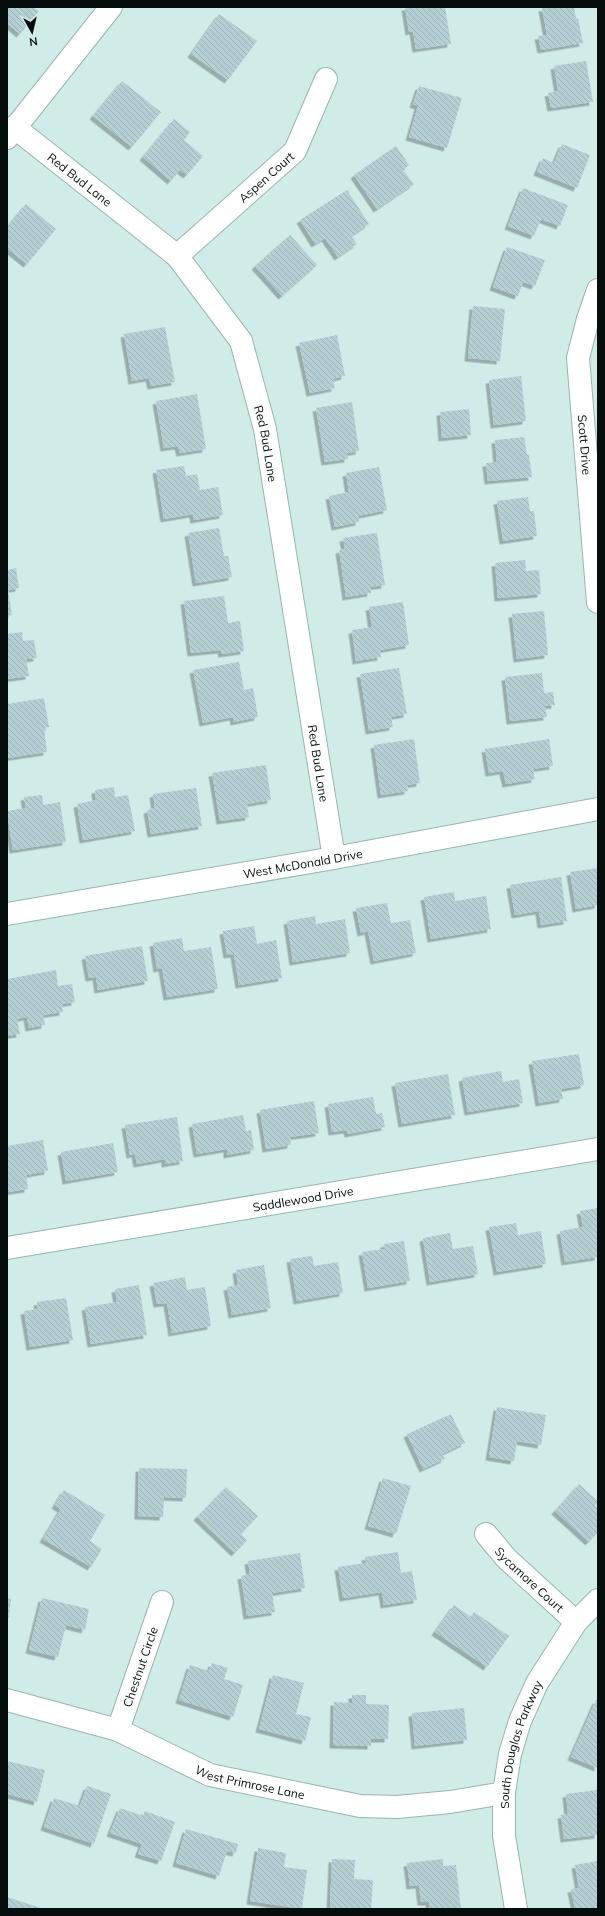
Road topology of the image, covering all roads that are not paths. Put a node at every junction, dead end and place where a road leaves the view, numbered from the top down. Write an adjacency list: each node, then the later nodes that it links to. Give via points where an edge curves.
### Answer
1 (111, 7): 3 (street)
2 (326, 79): 4 (street, Aspen Court, via 295,151)
3 (11, 132): 4 (street, Red Bud Lane)
4 (178, 256): 9 (street, Red Bud Lane, via 241,341 265,429)
5 (598, 290): 6 (street, Scott Drive)
6 (593, 321): 7 (street, Scott Drive, via 578,358)
7 (598, 602)
8 (598, 810): 9 (street, West McDonald Drive)
9 (334, 858): 10 (street, West McDonald Drive)
10 (7, 914)
11 (598, 1149): 12 (street, Saddlewood Drive)
12 (7, 1248)
13 (486, 1534): 16 (street, Sycamore Court, via 506,1558)
14 (598, 1600): 16 (street, South Douglas Parkway)
15 (162, 1602): 18 (street, Chestnut Circle)
16 (576, 1622): 19 (street, South Douglas Parkway, via 537,1683 520,1721 510,1754)
17 (7, 1700): 18 (street, West Primrose Lane)
18 (118, 1730): 19 (street, West Primrose Lane, via 210,1775 360,1806 397,1807 450,1802)
19 (504, 1792): 20 (street, South Douglas Parkway, via 504,1836)
20 (516, 1909)

